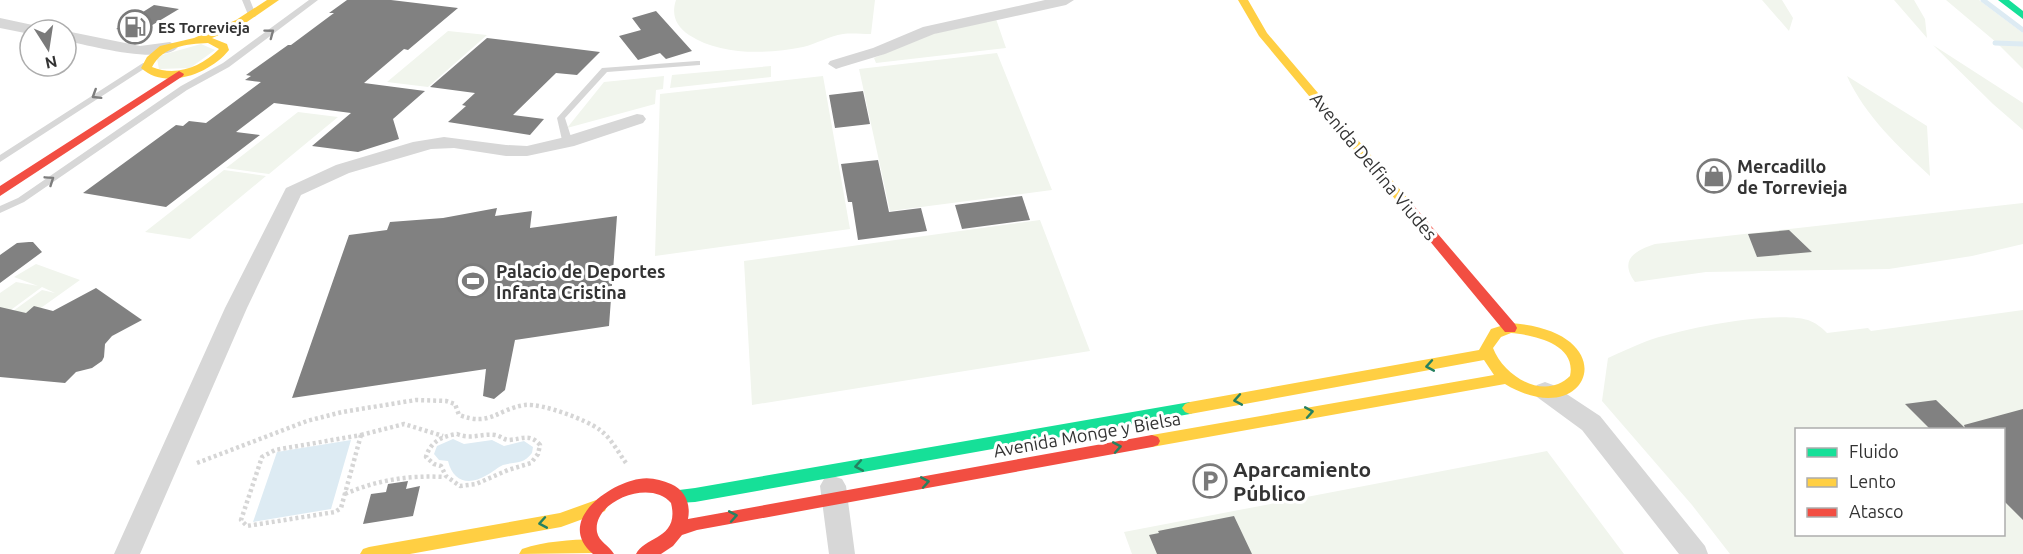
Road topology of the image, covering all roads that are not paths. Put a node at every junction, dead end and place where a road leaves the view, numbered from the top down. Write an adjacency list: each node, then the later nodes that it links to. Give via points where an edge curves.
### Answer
1 (246, 0): 8 (lane)
2 (274, 0): 8 (main road)
3 (289, 0): 14 (main road)
4 (314, 0): 25 (lane, one-way to 4, via 225,65)
5 (1066, 0): 18 (street, via 907,34 874,54)
6 (1243, 0): 26 (main road, Avenida Delfina Viudes, via 1263,34)
7 (2004, 0): 9 (main road)
8 (252, 15): 13 (main road)
9 (2023, 16)
10 (0, 23): 11 (street)
11 (18, 26)
12 (78, 40): 16 (street)
13 (198, 40): 14 (main road); 15 (main road)
14 (223, 46): 19 (main road, via 214,62)
15 (170, 47): 16 (street)
16 (146, 62): 19 (main road, via 160,75); 22 (lane, one-way to 22); 23 (main road, via 140,85 124,99)
17 (697, 63): 21 (lane, via 605,70 561,118)
18 (836, 64)
19 (178, 74): 24 (main road)
20 (637, 118): 21 (street)
21 (567, 140): 39 (street, via 520,151 429,143 316,178 293,192 236,308)
22 (0, 159)
23 (0, 181)
24 (0, 192)
25 (0, 210)
26 (1510, 328): 27 (main road, via 1491,337); 29 (main road, via 1536,330 1561,342 1579,368)
27 (1487, 354): 28 (main road); 32 (main road, Avenida Monge y Bielsa, one-way to 32)
28 (1505, 378): 30 (main road); 34 (main road, Avenida Monge y Bielsa, one-way to 28)
29 (1574, 381): 30 (main road, via 1563,389); 31 (street)
30 (1545, 391): 31 (street)
31 (1591, 423): 44 (street)
32 (830, 471): 33 (main road, Avenida Monge y Bielsa); 34 (street)
33 (676, 496): 35 (main road, via 663,487 645,483 615,492); 36 (main road, via 682,512)
34 (835, 498): 36 (main road, Avenida Monge y Bielsa, one-way to 34); 43 (street)
35 (599, 506): 37 (main road, via 589,526); 40 (main road, one-way to 40, via 561,520)
36 (676, 530): 38 (main road)
37 (599, 550): 41 (main road, via 558,548)
38 (660, 550): 42 (main road)
39 (127, 554)
40 (369, 554)
41 (528, 554)
42 (645, 554)
43 (842, 554)
44 (1695, 554)

